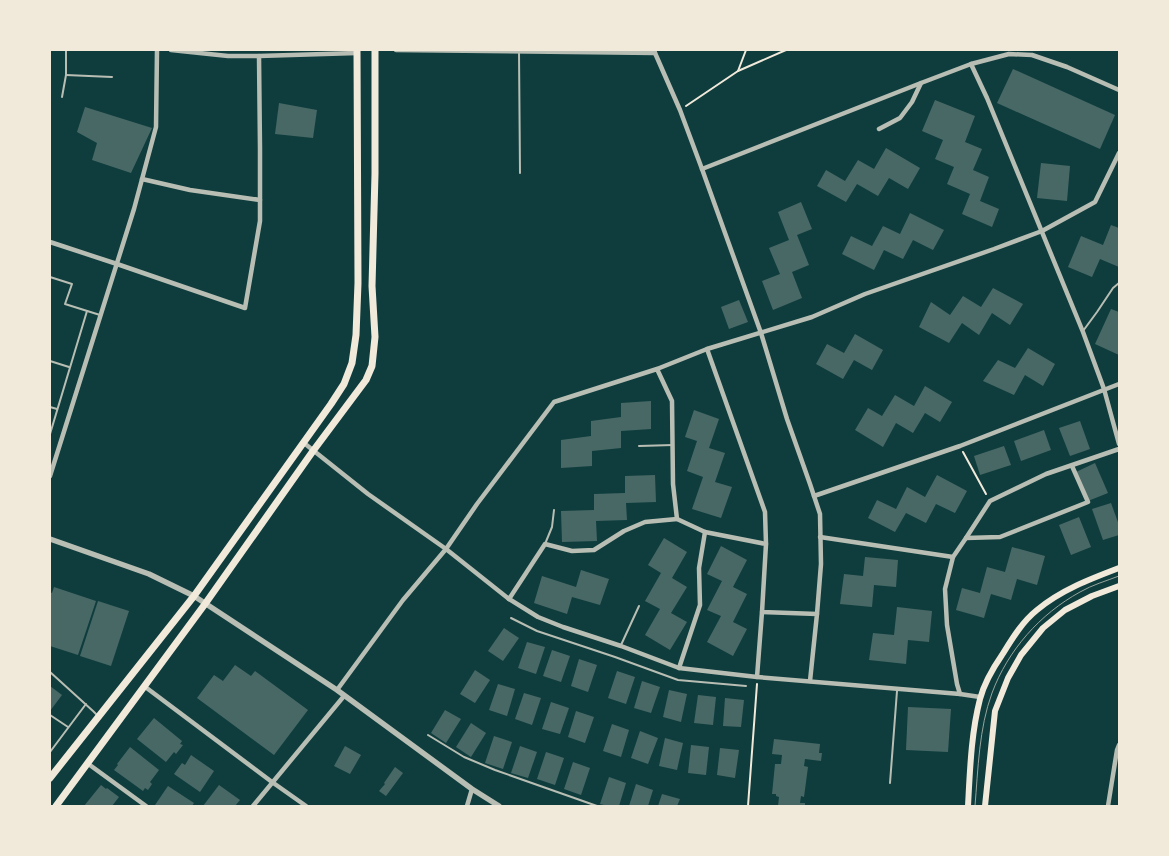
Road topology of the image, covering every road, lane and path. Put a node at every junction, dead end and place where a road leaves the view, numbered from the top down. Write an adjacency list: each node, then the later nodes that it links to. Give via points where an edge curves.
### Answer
1 (66, 50): 14 (lane)
2 (157, 50): 24 (street, via 156,127)
3 (171, 50): 11 (street)
4 (375, 50): 50 (main road, via 372,286 375,338 372,366 366,380)
5 (396, 50): 9 (street)
6 (746, 50): 13 (path)
7 (786, 50): 13 (path)
8 (357, 51): 11 (street); 44 (main road, via 356,335 352,363 344,384)
9 (519, 52): 10 (street); 23 (lane)
10 (655, 52): 19 (street)
11 (259, 56): 25 (street)
12 (971, 64): 16 (street); 17 (street, via 1009,54 1032,55 1067,66); 26 (street)
13 (738, 71): 19 (path)
14 (66, 75): 15 (lane); 18 (lane)
15 (112, 77)
16 (921, 83): 20 (street, via 900,118); 22 (street)
17 (1119, 90)
18 (62, 97)
19 (680, 110): 22 (street)
20 (879, 130)
21 (1119, 153): 26 (street, via 1095,202)
22 (702, 170): 34 (street)
23 (520, 173)
24 (142, 179): 25 (street); 28 (street)
25 (260, 200): 28 (street, via 260,221 245,308)
26 (1042, 231): 33 (street); 34 (street)
27 (50, 242): 28 (street)
28 (117, 264): 32 (street)
29 (50, 277): 31 (lane, via 72,284 65,304)
30 (1119, 283): 33 (lane)
31 (87, 311): 32 (lane); 37 (lane)
32 (100, 316): 52 (street)
33 (1083, 332): 40 (street)
34 (761, 333): 35 (street); 53 (street)
35 (707, 349): 38 (street); 62 (street, via 765,512)
36 (50, 361): 37 (lane)
37 (70, 367): 42 (lane)
38 (657, 369): 46 (street, via 672,401); 63 (street, via 554,402)
39 (1119, 384): 40 (street)
40 (1104, 389): 45 (street); 48 (street)
41 (50, 407): 42 (lane)
42 (58, 409): 43 (lane)
43 (50, 434)
44 (304, 443): 50 (street); 67 (main road)
45 (1119, 444)
46 (673, 445): 47 (lane); 56 (street)
47 (639, 446)
48 (960, 446): 53 (street); 54 (path)
49 (1119, 449): 51 (street)
50 (313, 451): 63 (street); 69 (main road)
51 (1072, 466): 54 (street, via 1046,474); 59 (street, via 1088,502 1000,537)
52 (50, 476)
53 (814, 496): 58 (street, via 820,514)
54 (990, 501): 59 (street)
55 (554, 510): 61 (lane)
56 (677, 519): 57 (street); 61 (street, via 645,522 594,550 572,551)
57 (705, 532): 62 (street); 75 (street, via 698,568 700,604)
58 (820, 537): 64 (street); 72 (street)
59 (966, 538): 64 (street)
60 (50, 539): 67 (street, via 149,574)
61 (545, 544): 68 (street)
62 (766, 544): 71 (street)
63 (446, 549): 68 (street); 82 (street, via 403,600)
64 (954, 557): 83 (street, via 946,589 947,626)
65 (1119, 568): 85 (main road, via 1062,593 1036,610 994,666)
66 (1119, 586): 107 (main road, via 1065,610 1043,628 1021,654 995,711)
67 (194, 596): 69 (street); 88 (main road)
68 (509, 599): 74 (street, via 563,628)
69 (205, 604): 79 (main road); 82 (street)
70 (639, 606): 74 (lane)
71 (762, 612): 72 (street); 77 (street)
72 (817, 614): 78 (street)
73 (510, 618): 80 (lane, via 537,631 678,680)
74 (621, 646): 75 (street)
75 (679, 668): 77 (street)
76 (50, 672): 86 (lane)
77 (757, 677): 78 (street); 105 (path)
78 (810, 681): 81 (street)
79 (144, 686): 93 (main road); 95 (street)
80 (746, 686)
81 (897, 688): 83 (street); 96 (lane)
82 (337, 690): 84 (street)
83 (960, 694): 85 (street)
84 (344, 696): 95 (street); 97 (street)
85 (980, 697): 106 (main road, via 973,734)
86 (86, 704): 88 (lane); 89 (lane)
87 (50, 715): 89 (lane)
88 (98, 717): 94 (main road)
89 (68, 727): 92 (lane)
90 (428, 735): 104 (lane, via 464,757)
91 (1119, 744): 108 (street)
92 (50, 752)
93 (87, 763): 98 (main road); 99 (street)
94 (50, 778)
95 (272, 782): 100 (street); 101 (street)
96 (890, 783)
97 (472, 789): 102 (street); 103 (street)
98 (56, 806)
99 (146, 806)
100 (253, 806)
101 (306, 806)
102 (467, 806)
103 (499, 806)
104 (597, 806)
105 (748, 806)
106 (968, 806)
107 (985, 806)
108 (1108, 806)

